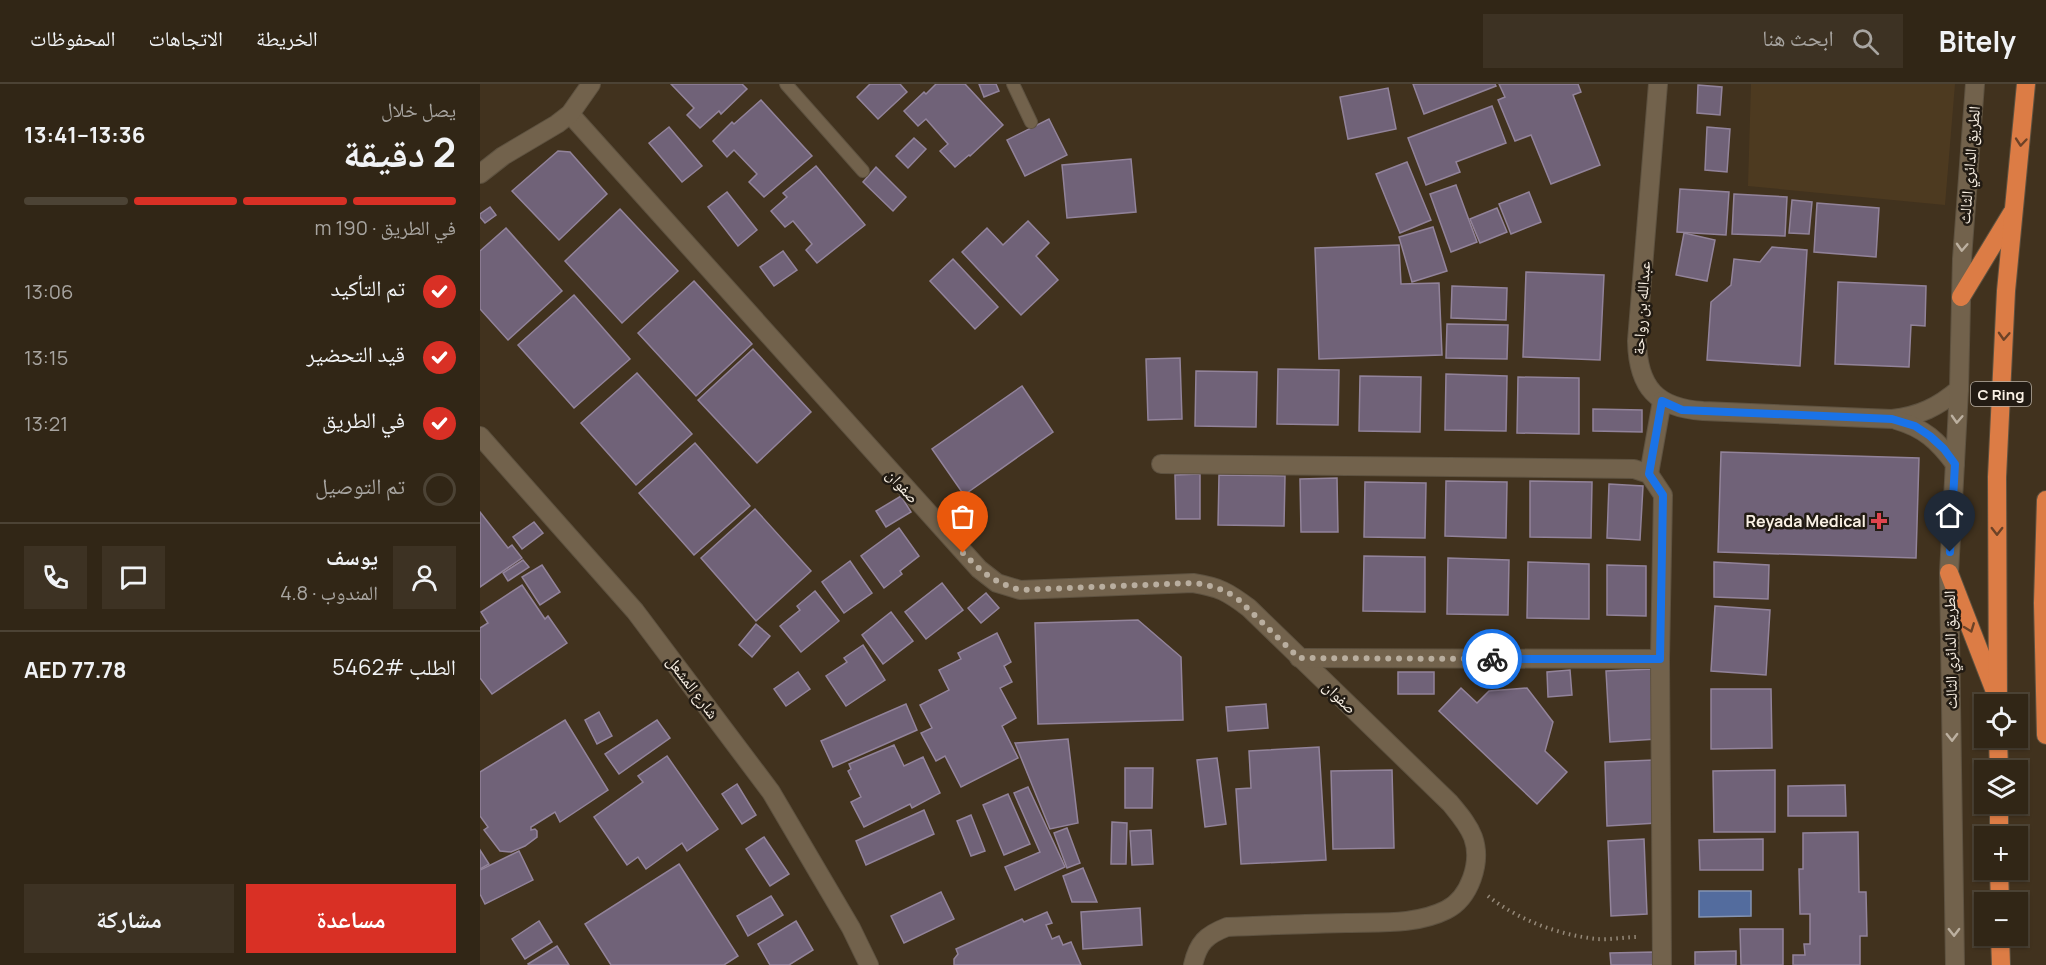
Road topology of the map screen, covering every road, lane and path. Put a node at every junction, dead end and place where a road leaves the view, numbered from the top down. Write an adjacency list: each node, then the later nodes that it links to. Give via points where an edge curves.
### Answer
1 (591, 84): 7 (street)
2 (786, 84): 9 (lane)
3 (1013, 84): 8 (lane)
4 (1658, 84): 14 (street, عبدالله بن رواحة, via 1637,341 1638,364 1647,385)
5 (1976, 84): 12 (street, الطريق الدائري الثالث, one-way to 12)
6 (2026, 84): 11 (highway, C Ring, one-way to 11)
7 (570, 114): 10 (street); 22 (street, صفوان, via 979,569 998,583 1020,590 1208,585 1228,592 1249,608)
8 (1031, 122)
9 (863, 171)
10 (480, 174)
11 (2015, 209): 12 (highway); 25 (highway, C Ring, one-way to 25, via 2006,291 1997,477)
12 (1961, 297): 13 (street, الطريق الدائري الثالث)
13 (1959, 389): 15 (street, via 1928,411); 18 (street, الطريق الدائري الثالث, one-way to 18)
14 (1662, 401): 15 (street, via 1682,410); 19 (street)
15 (1892, 419): 18 (street, via 1915,426 1930,436)
16 (480, 436): 30 (street, شارع المشعل, via 635,611 751,763 846,918)
17 (1161, 464): 19 (street, via 1585,467 1634,469)
18 (1955, 464): 21 (street, الطريق الدائري الثالث)
19 (1649, 474): 23 (street, via 1663,495)
20 (2046, 500): 26 (highway)
21 (1949, 573): 24 (highway, one-way to 24); 33 (street, الطريق الدائري الثالث, one-way to 33)
22 (1299, 658): 23 (street); 27 (street, صفوان, via 1464,820 1474,839 1476,862)
23 (1660, 659): 28 (street)
24 (1995, 694)
25 (1998, 694)
26 (2046, 735)
27 (1471, 882): 28 (path, via 1517,915 1570,934 1598,939); 31 (street, via 1448,909 1411,921 1227,927 1211,933 1197,949)
28 (1662, 936): 32 (street)
29 (2000, 946): 34 (highway)
30 (869, 965)
31 (1193, 965)
32 (1662, 965)
33 (1955, 965)
34 (2001, 965)

